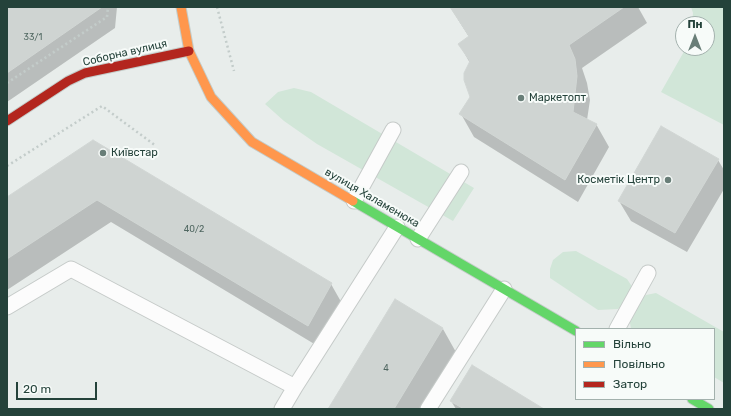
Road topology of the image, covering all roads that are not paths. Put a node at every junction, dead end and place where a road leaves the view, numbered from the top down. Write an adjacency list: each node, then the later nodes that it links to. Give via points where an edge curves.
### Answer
1 (182, 7): 2 (main road, вулиця Халаменюка)
2 (189, 51): 3 (main road, Соборна вулиця, via 85,73 68,81); 6 (main road, вулиця Халаменюка, via 211,97 252,142)
3 (7, 121)
4 (393, 130): 6 (lane)
5 (462, 172): 8 (lane)
6 (354, 201): 7 (main road, вулиця Халаменюка)
7 (397, 227): 8 (main road, вулиця Халаменюка); 14 (lane)
8 (418, 239): 10 (main road, вулиця Халаменюка)
9 (648, 273): 12 (lane)
10 (504, 289): 13 (main road, вулиця Халаменюка); 17 (lane)
11 (7, 307): 14 (lane, via 70,269)
12 (618, 328)
13 (575, 330)
14 (295, 387): 16 (lane)
15 (694, 400): 18 (main road)
16 (282, 409)
17 (428, 409)
18 (709, 409)

